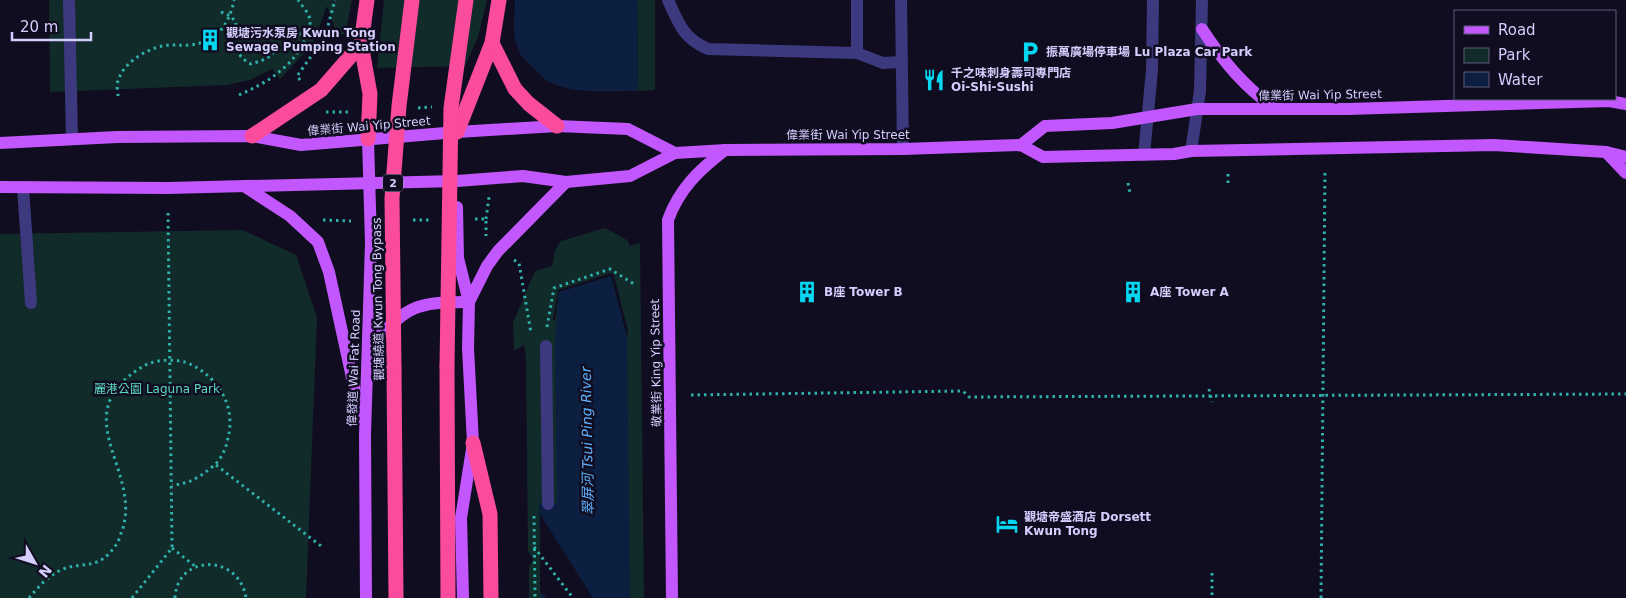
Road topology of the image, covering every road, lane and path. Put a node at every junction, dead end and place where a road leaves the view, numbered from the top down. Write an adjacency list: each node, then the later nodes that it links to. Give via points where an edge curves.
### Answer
1 (69, 0): 32 (street)
2 (234, 0): 15 (path)
3 (298, 0): 16 (path, via 310,18)
4 (336, 0): 22 (path, via 325,37)
5 (367, 0): 19 (highway)
6 (412, 0): 81 (highway, 觀塘繞道 Kwun Tong Bypass / 2, bridge, via 392,198)
7 (466, 0): 82 (highway, bridge, via 451,108 447,293)
8 (499, 0): 18 (highway)
9 (668, 0): 20 (street, via 679,25 692,42 708,49)
10 (857, 0): 20 (street)
11 (901, 0): 21 (street)
12 (1153, 0): 28 (street)
13 (1202, 0): 17 (street)
14 (221, 12): 15 (path)
15 (231, 16): 16 (path, via 236,22 235,47 238,55 251,64 266,59 293,37); 24 (path, via 220,33 205,42 163,46 142,53 118,81)
16 (310, 29): 23 (path, via 287,65 276,75)
17 (1202, 29): 26 (street); 27 (main road, via 1234,74)
18 (492, 42): 29 (highway, via 515,89); 30 (highway)
19 (361, 44): 31 (highway, via 320,90); 33 (highway, via 370,94)
20 (857, 53): 21 (street, via 883,62)
21 (901, 62): 36 (street)
22 (297, 76)
23 (239, 95)
24 (118, 96)
25 (1579, 100): 27 (main road, 偉業街 Wai Yip Street)
26 (1197, 109): 27 (main road, 偉業街 Wai Yip Street); 28 (main road, 偉業街 Wai Yip Street); 38 (street)
27 (1276, 109)
28 (1148, 118): 35 (main road, 偉業街 Wai Yip Street, via 1083,126 1045,126); 41 (street)
29 (557, 126): 30 (main road, 偉業街 Wai Yip Street); 40 (main road, 偉業街 Wai Yip Street, via 628,129)
30 (457, 132): 33 (main road, 偉業街 Wai Yip Street); 45 (main road)
31 (252, 136): 32 (main road, 偉業街 Wai Yip Street); 33 (main road, 偉業街 Wai Yip Street, via 301,145)
32 (72, 139): 34 (main road, 偉業街 Wai Yip Street)
33 (368, 139): 47 (main road, 偉發道 Wai Fat Road)
34 (0, 143)
35 (1022, 145): 36 (main road, 偉業街 Wai Yip Street); 41 (main road, via 1043,158)
36 (903, 149): 37 (main road, 偉業街 Wai Yip Street)
37 (726, 150): 40 (main road, 偉業街 Wai Yip Street); 86 (main road, 敬業街 King Yip Street, via 702,167 687,183 668,220)
38 (1191, 151): 39 (main road, via 1494,145); 41 (main road)
39 (1606, 152): 42 (main road); 44 (main road)
40 (675, 153): 46 (main road, 偉業街 Wai Yip Street, via 630,176)
41 (1144, 155)
42 (1626, 157)
43 (1325, 169): 64 (path)
44 (1626, 173)
45 (457, 180): 46 (main road, 偉業街 Wai Yip Street, via 523,176); 47 (main road, 偉業街 Wai Yip Street); 55 (main road, via 458,258)
46 (566, 182): 55 (main road, via 498,251)
47 (369, 183): 50 (main road, 偉業街 Wai Yip Street); 59 (main road, 偉發道 Wai Fat Road)
48 (1128, 183): 52 (path)
49 (0, 186): 51 (main road, 偉業街 Wai Yip Street)
50 (244, 186): 51 (main road, 偉業街 Wai Yip Street); 66 (main road, via 302,225 318,242 329,272)
51 (23, 187): 56 (street)
52 (1130, 193)
53 (168, 212): 60 (path)
54 (634, 284): 57 (path, via 610,269 554,288 548,326)
55 (469, 302): 59 (main road, via 423,304 398,318); 67 (main road)
56 (31, 303)
57 (532, 336)
58 (546, 346): 70 (street)
59 (368, 347): 66 (main road, 偉發道 Wai Fat Road)
60 (170, 360): 68 (path, via 188,363 207,373 221,389 229,408 231,430); 69 (path); 76 (path, via 146,365 128,376 114,392 106,412 106,434 123,487 126,517 117,545 95,565 64,569 41,582)
61 (1209, 388): 65 (path, bridge)
62 (1626, 394): 64 (path)
63 (692, 395): 64 (path, via 963,391 969,397)
64 (1323, 395): 88 (path)
65 (1212, 402)
66 (365, 435): 80 (main road, 偉發道 Wai Fat Road)
67 (473, 443): 83 (main road, via 461,518); 84 (highway, via 490,514)
68 (216, 465): 69 (path, via 201,477); 71 (path)
69 (172, 485): 73 (path)
70 (548, 504)
71 (320, 546)
72 (534, 547): 85 (path)
73 (172, 548): 74 (path); 77 (path)
74 (196, 567): 78 (path, via 179,582); 79 (path, via 218,565 229,569 238,576)
75 (1212, 573): 87 (path)
76 (29, 598)
77 (132, 598)
78 (175, 598)
79 (246, 598)
80 (366, 598)
81 (396, 598)
82 (448, 598)
83 (463, 598)
84 (491, 598)
85 (573, 598)
86 (672, 598)
87 (1212, 598)
88 (1321, 598)

